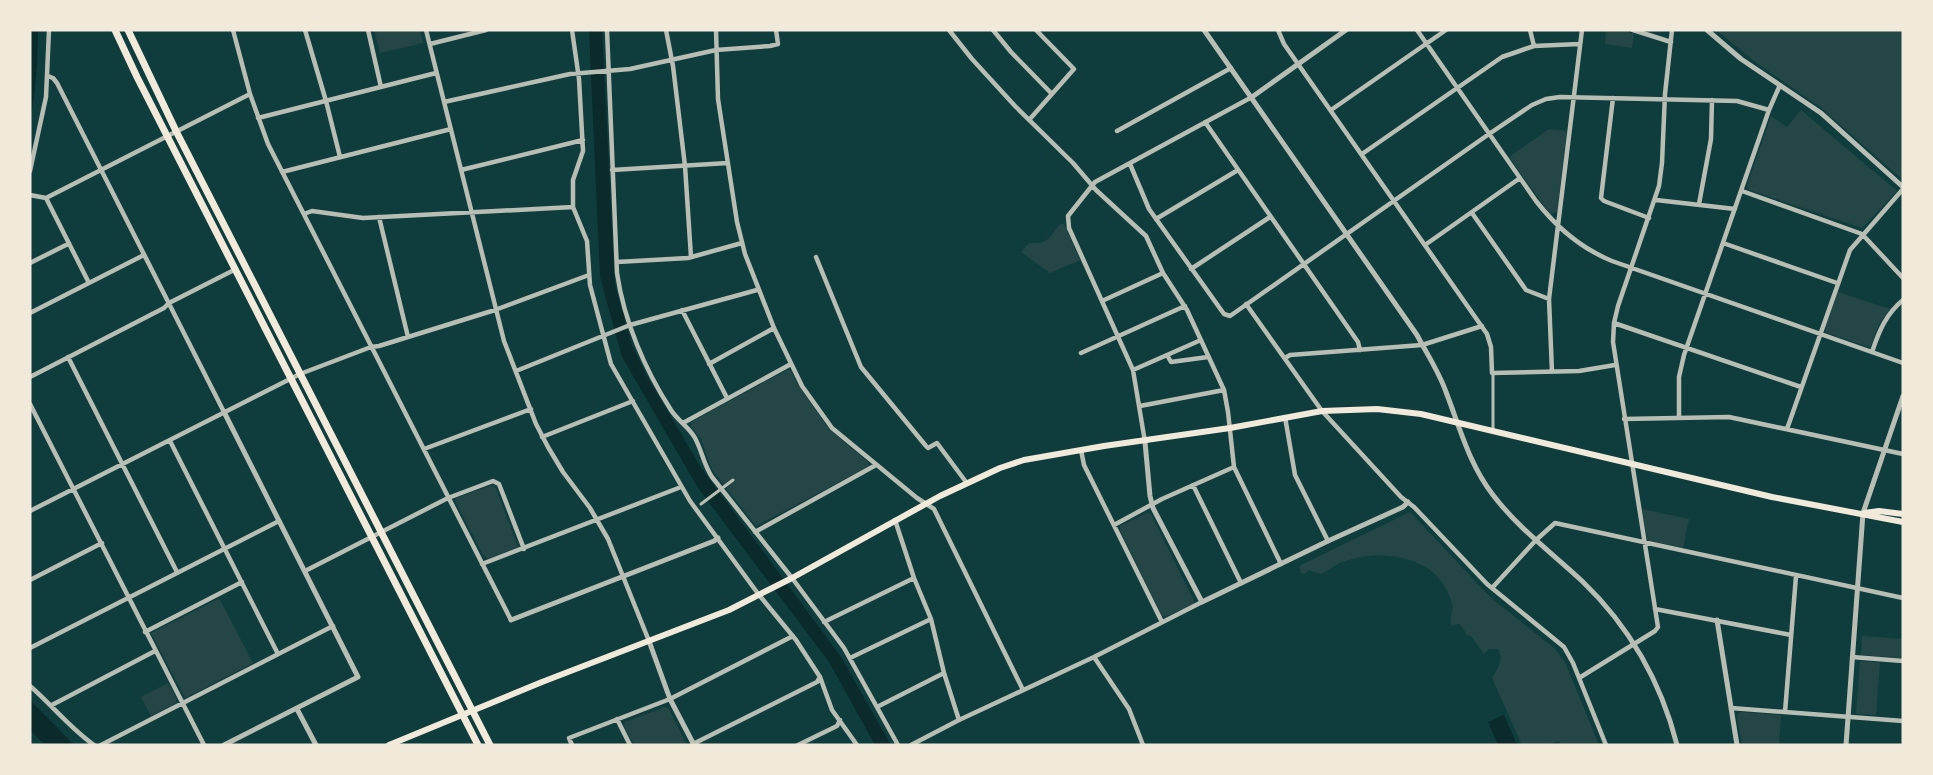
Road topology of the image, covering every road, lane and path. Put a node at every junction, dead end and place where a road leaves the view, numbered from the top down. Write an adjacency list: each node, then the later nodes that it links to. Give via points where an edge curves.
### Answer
1 (49, 30): 39 (street)
2 (115, 30): 61 (highway)
3 (128, 30): 58 (highway)
4 (233, 30): 43 (street)
5 (305, 30): 50 (street)
6 (368, 30): 41 (street)
7 (426, 30): 28 (street)
8 (486, 30): 28 (street)
9 (572, 30): 38 (street)
10 (607, 30): 36 (street)
11 (666, 30): 33 (street)
12 (716, 30): 32 (street)
13 (776, 30): 32 (street, via 778,44)
14 (949, 30): 55 (street)
15 (993, 30): 44 (street)
16 (1036, 30): 44 (street, via 1074,69)
17 (1204, 30): 35 (street)
18 (1278, 30): 34 (street)
19 (1346, 30): 34 (street)
20 (1417, 30): 29 (street)
21 (1446, 30): 29 (street)
22 (1530, 30): 31 (street)
23 (1581, 30): 30 (street)
24 (1633, 30): 27 (street)
25 (1672, 30): 27 (street)
26 (1707, 30): 40 (street)
27 (1671, 42): 48 (street)
28 (430, 44): 37 (street)
29 (1426, 44): 42 (street); 52 (street)
30 (1579, 44): 31 (street); 45 (street)
31 (1533, 46): 42 (street, via 1502,57)
32 (716, 50): 33 (street); 65 (street, via 718,99)
33 (671, 60): 36 (street); 67 (street)
34 (1299, 64): 46 (street); 52 (street)
35 (1231, 68): 46 (street); 59 (street)
36 (606, 71): 38 (street); 70 (street)
37 (436, 73): 41 (street); 51 (street)
38 (579, 73): 51 (street); 62 (street)
39 (48, 76): 68 (street, via 55,80); 72 (street)
40 (1780, 85): 53 (street); 76 (street, via 1821,113)
41 (381, 87): 50 (street)
42 (1457, 88): 60 (street); 63 (street)
43 (250, 94): 54 (street); 58 (street)
44 (1052, 94): 55 (street)
45 (1574, 96): 47 (street); 60 (street, via 1532,105); 92 (street)
46 (1252, 97): 56 (street); 93 (street)
47 (1613, 98): 48 (street); 90 (street, via 1601,198)
48 (1664, 99): 49 (street); 80 (street, via 1662,163)
49 (1712, 100): 53 (street, via 1743,102); 82 (street, via 1711,139)
50 (326, 101): 54 (street); 64 (street)
51 (444, 102): 57 (street)
52 (1331, 110): 63 (street)
53 (1769, 110): 77 (street)
54 (258, 118): 73 (street)
55 (1029, 120): 75 (street)
56 (1205, 122): 66 (street); 71 (street)
57 (451, 129): 64 (street); 69 (street)
58 (177, 131): 61 (street); 150 (highway)
59 (1117, 131)
60 (1489, 134): 74 (street); 81 (street)
61 (168, 136): 68 (street); 106 (highway)
62 (583, 140): 69 (street); 83 (street, via 573,180)
63 (1362, 154): 81 (street)
64 (340, 157): 73 (street)
65 (728, 163): 67 (street); 95 (street)
66 (1130, 164): 75 (street); 91 (street)
67 (685, 166): 70 (street); 100 (street)
68 (101, 170): 79 (street); 99 (street)
69 (461, 170): 85 (street)
70 (612, 170): 102 (street)
71 (1238, 170): 89 (street); 91 (street)
72 (30, 171)
73 (282, 172): 87 (street)
74 (1520, 178): 86 (street); 92 (street)
75 (1091, 185): 108 (street, via 1146,236); 117 (street, via 1070,212 1067,223)
76 (1903, 188): 94 (street)
77 (1742, 190): 84 (street); 94 (street)
78 (30, 195): 79 (street)
79 (46, 198): 97 (street)
80 (1656, 200): 82 (street); 90 (street)
81 (1395, 201): 93 (street); 98 (street)
82 (1699, 204): 84 (street)
83 (573, 207): 85 (street); 109 (street, via 587,239)
84 (1735, 209): 96 (street)
85 (471, 212): 88 (street); 121 (street)
86 (1472, 213): 98 (street); 115 (street, via 1526,290)
87 (304, 214): 88 (street); 134 (street)
88 (379, 217): 129 (street)
89 (1270, 217): 104 (street); 107 (street)
90 (1649, 218): 105 (street)
91 (1156, 219): 107 (street)
92 (1558, 227): 105 (street, via 1591,252); 115 (street)
93 (1347, 234): 104 (street); 133 (street)
94 (1862, 234): 110 (street); 112 (street, via 1850,250)
95 (742, 243): 100 (street); 113 (street)
96 (1723, 243): 112 (street); 114 (street)
97 (68, 244): 103 (street); 111 (street)
98 (1425, 245): 126 (street)
99 (144, 255): 111 (street); 118 (street)
100 (691, 257): 102 (street)
101 (816, 257): 184 (street, via 861,367 926,446 937,443)
102 (617, 262): 125 (street)
103 (30, 263)
104 (1304, 265): 119 (street); 136 (street)
105 (1632, 268): 114 (street); 124 (street)
106 (236, 269): 118 (street); 153 (highway)
107 (1191, 269): 119 (street, via 1226,315)
108 (1162, 273): 117 (street); 120 (street)
109 (589, 275): 121 (street); 130 (street)
110 (1903, 278)
111 (89, 283): 123 (street)
112 (1837, 283): 128 (street)
113 (758, 290): 122 (street); 127 (street)
114 (1706, 294): 128 (street); 135 (street)
115 (1549, 299): 149 (street)
116 (1903, 300): 137 (street, via 1881,325)
117 (1102, 301): 131 (street)
118 (169, 303): 140 (street); 163 (street)
119 (1246, 304): 142 (street)
120 (1185, 306): 131 (street); 132 (street)
121 (495, 310): 129 (street); 148 (street)
122 (682, 310): 125 (street); 144 (street)
123 (30, 313)
124 (1614, 323): 135 (street); 146 (street)
125 (630, 325): 130 (street); 168 (street, via 658,388)
126 (1482, 326): 133 (street); 151 (street, via 1490,340)
127 (774, 328): 144 (street); 145 (street)
128 (1820, 334): 137 (street); 154 (street)
129 (408, 337): 134 (street)
130 (604, 337): 148 (street); 158 (street, via 612,366)
131 (1118, 337): 138 (street); 147 (street)
132 (1201, 340): 139 (street); 141 (street)
133 (1422, 345): 136 (street); 167 (street, via 1440,377)
134 (371, 346): 150 (street); 175 (street)
135 (1687, 347): 154 (street); 165 (street, via 1679,377)
136 (1360, 350): 142 (street)
137 (1872, 352): 143 (street)
138 (1081, 353)
139 (1167, 355): 141 (street, via 1171,362); 147 (street)
140 (68, 357): 152 (street); 180 (street)
141 (1208, 357): 155 (street)
142 (1285, 358): 162 (street)
143 (1903, 363)
144 (709, 364): 157 (street)
145 (790, 364): 157 (street); 181 (street, via 832,428)
146 (1615, 365): 149 (street); 166 (street)
147 (1133, 370): 160 (street)
148 (516, 371): 161 (street)
149 (1552, 372): 151 (street)
150 (300, 374): 153 (street); 202 (highway)
151 (1493, 374): 171 (street)
152 (30, 376)
153 (291, 378): 163 (street); 204 (highway)
154 (1801, 387): 170 (street)
155 (1224, 390): 160 (street); 169 (street)
156 (1903, 396): 177 (street)
157 (727, 398): 168 (street)
158 (633, 401): 172 (street); 186 (street)
159 (30, 404): 187 (street)
160 (1140, 406): 174 (street)
161 (531, 409): 172 (street); 175 (street)
162 (1322, 411): 164 (main road); 167 (main road, via 1395,410); 190 (street)
163 (224, 412): 173 (street); 199 (street)
164 (1285, 417): 169 (main road); 207 (street, via 1295,475)
165 (1679, 417): 166 (street); 170 (street, via 1729,417)
166 (1624, 420): 179 (street)
167 (1456, 421): 171 (main road); 206 (street, via 1485,484)
168 (683, 423): 188 (street, via 697,440 706,467)
169 (1230, 428): 174 (main road); 182 (street)
170 (1787, 429): 177 (street)
171 (1492, 430): 179 (main road)
172 (542, 437): 197 (street)
173 (170, 441): 180 (street); 210 (street)
174 (1145, 442): 176 (main road); 193 (street)
175 (424, 449): 189 (street)
176 (1081, 450): 184 (main road, via 1024,460); 201 (street, via 1084,465)
177 (1883, 450): 178 (street); 195 (street)
178 (1903, 454)
179 (1632, 463): 195 (main road, via 1813,506); 209 (street)
180 (122, 465): 187 (street); 215 (street)
181 (876, 465): 191 (street); 203 (street)
182 (1234, 467): 185 (street); 213 (street)
183 (733, 480): 188 (street)
184 (966, 482): 191 (main road)
185 (1193, 485): 193 (street); 222 (street)
186 (681, 487): 197 (street); 205 (street)
187 (73, 489): 194 (street); 208 (street)
188 (720, 490): 192 (street); 203 (street)
189 (448, 498): 202 (street); 211 (street, via 496,482); 212 (street)
190 (1408, 502): 207 (street); 223 (street)
191 (927, 503): 198 (main road); 252 (street, via 937,514)
192 (701, 504)
193 (1152, 504): 201 (street); 228 (street)
194 (30, 511)
195 (1863, 513): 196 (main road); 200 (main road); 224 (street)
196 (1903, 514)
197 (597, 520): 211 (street); 217 (street)
198 (895, 520): 218 (street); 219 (main road)
199 (279, 521): 210 (street); 214 (street)
200 (1903, 522)
201 (1114, 525): 234 (street)
202 (380, 532): 204 (street); 259 (highway)
203 (755, 532): 219 (street)
204 (372, 536): 214 (street); 261 (highway)
205 (718, 538): 217 (street); 225 (street)
206 (1536, 540): 209 (street, via 1556,523); 223 (street); 240 (street, via 1595,594)
207 (1328, 541): 213 (street)
208 (102, 543): 220 (street); 226 (street)
209 (1644, 544): 216 (street); 229 (street)
210 (225, 548): 215 (street); 221 (street)
211 (524, 549): 212 (street)
212 (482, 564): 231 (street)
213 (1281, 564): 222 (street)
214 (305, 571): 235 (street)
215 (177, 572): 226 (street)
216 (1796, 576): 224 (street); 237 (street)
217 (623, 577): 231 (street); 239 (street)
218 (914, 578): 230 (street); 233 (street)
219 (789, 579): 225 (main road); 233 (street)
220 (30, 580)
221 (242, 582): 236 (street); 243 (street)
222 (1241, 583): 228 (street)
223 (1492, 588): 250 (street, via 1559,642)
224 (1857, 588): 227 (street); 245 (street)
225 (759, 595): 238 (street); 239 (main road)
226 (128, 597): 236 (street); 241 (street)
227 (1903, 598)
228 (1202, 602): 234 (street)
229 (1655, 609): 232 (street); 240 (street, via 1657,629)
230 (932, 619): 246 (street); 248 (street)
231 (511, 620)
232 (1717, 620): 237 (street); 257 (street)
233 (824, 622): 246 (street)
234 (1162, 622): 244 (street)
235 (333, 626): 243 (street); 258 (street, via 358,677)
236 (145, 632): 242 (street)
237 (1791, 635): 260 (street)
238 (793, 636): 249 (street); 253 (street)
239 (648, 641): 253 (street); 259 (main road)
240 (1634, 644): 250 (street); 284 (street, via 1664,701)
241 (31, 646)
242 (155, 651): 254 (street); 255 (street)
243 (279, 654): 254 (street)
244 (1094, 657): 252 (street); 282 (street, via 1129,709)
245 (1852, 657): 247 (street); 262 (street)
246 (850, 658): 256 (street)
247 (1903, 661)
248 (944, 674): 256 (street); 265 (street)
249 (820, 677): 264 (street, via 832,710); 277 (street)
250 (1579, 678): 283 (street)
251 (30, 686): 255 (street)
252 (1023, 690): 265 (street)
253 (670, 699): 263 (street); 277 (street)
254 (182, 703): 268 (street); 269 (street)
255 (52, 705): 267 (street)
256 (877, 707): 280 (street)
257 (1731, 708): 260 (street); 285 (street)
258 (297, 709): 270 (street); 271 (street)
259 (472, 710): 261 (main road); 274 (highway)
260 (1785, 712): 262 (street)
261 (463, 714): 272 (main road); 273 (highway)
262 (1848, 717): 266 (street); 286 (street)
263 (617, 719): 275 (street, via 569,738); 276 (street)
264 (840, 720): 278 (street, via 837,726); 279 (street)
265 (959, 720): 281 (street)
266 (1903, 721)
267 (94, 745)
268 (101, 745)
269 (204, 745)
270 (224, 745)
271 (316, 745)
272 (389, 745)
273 (478, 745)
274 (490, 745)
275 (572, 745)
276 (630, 745)
277 (693, 745)
278 (798, 745)
279 (857, 745)
280 (898, 745)
281 (911, 745)
282 (1143, 745)
283 (1606, 745)
284 (1677, 745)
285 (1737, 745)
286 (1846, 745)

